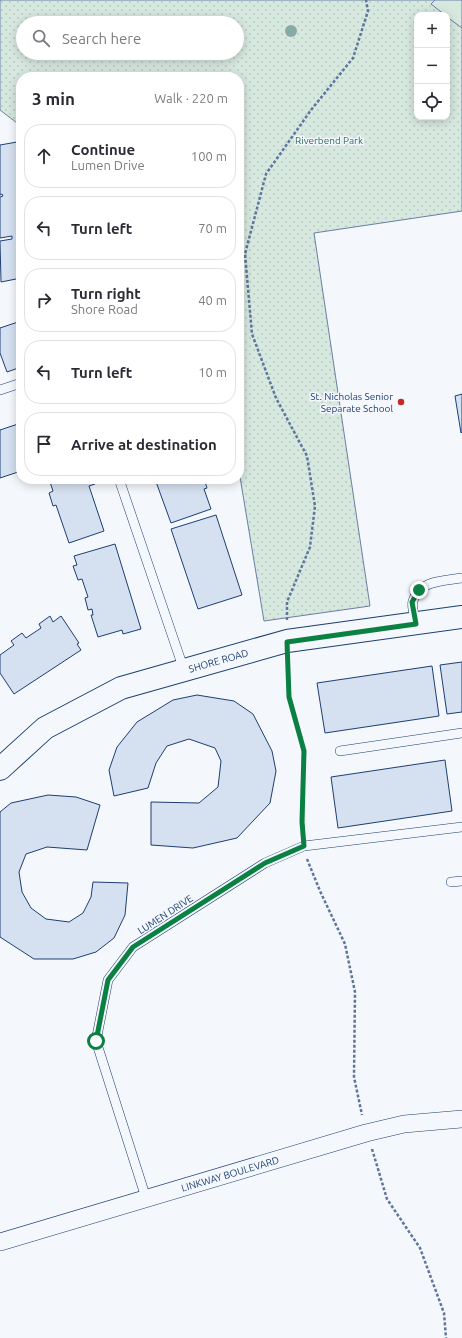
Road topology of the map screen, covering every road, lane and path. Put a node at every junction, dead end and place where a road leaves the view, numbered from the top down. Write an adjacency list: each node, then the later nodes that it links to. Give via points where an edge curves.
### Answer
1 (366, 0): 8 (path, via 368,11 353,58 311,110 266,174 245,254 252,334 276,398 307,456 315,506 310,548 287,602)
2 (16, 385): 3 (lane)
3 (0, 390)
4 (121, 484): 9 (lane)
5 (462, 578): 7 (lane, via 430,583 419,590 412,602)
6 (462, 617): 7 (street, SHORE ROAD)
7 (416, 624): 8 (street, SHORE ROAD)
8 (287, 642): 9 (street, SHORE ROAD); 14 (path, via 289,697 304,751)
9 (184, 670): 12 (street, SHORE ROAD, via 121,688 45,728)
10 (462, 733): 11 (lane)
11 (340, 751)
12 (0, 769)
13 (462, 827): 14 (lane, LUMEN DRIVE)
14 (304, 846): 18 (path, via 320,891 345,944 355,992 354,1077); 19 (lane, LUMEN DRIVE, via 265,863 133,947 108,980 96,1041)
15 (462, 881): 16 (lane)
16 (450, 882)
17 (462, 1119): 18 (street, LINKWAY BOULEVARD, via 404,1124)
18 (366, 1133): 19 (street, LINKWAY BOULEVARD); 21 (path, via 387,1199 420,1248 444,1313)
19 (146, 1198): 20 (street, LINKWAY BOULEVARD)
20 (0, 1242)
21 (446, 1338)

